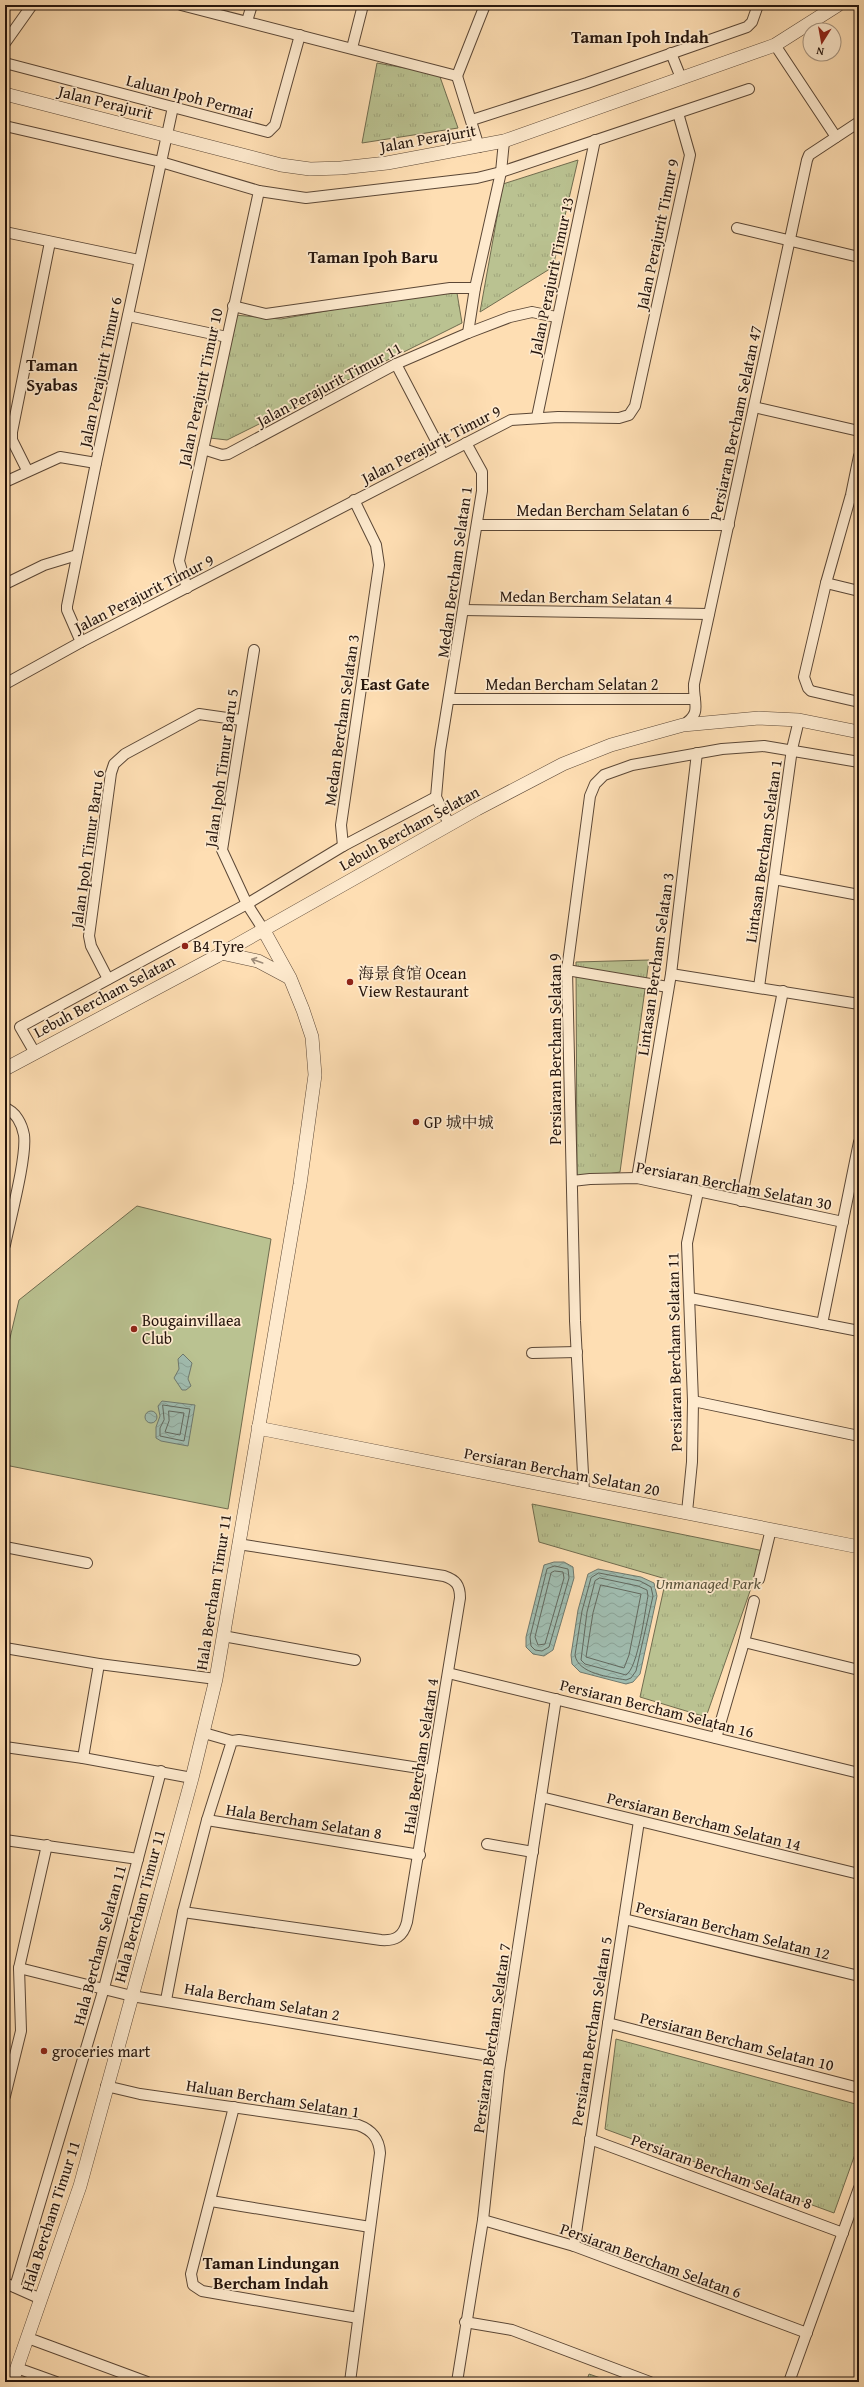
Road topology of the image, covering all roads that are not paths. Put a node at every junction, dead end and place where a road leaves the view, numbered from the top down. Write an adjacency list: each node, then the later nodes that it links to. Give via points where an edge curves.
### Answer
1 (32, 5): 10 (street)
2 (181, 5): 8 (street)
3 (252, 5): 8 (street)
4 (363, 5): 12 (street)
5 (485, 5): 15 (street)
6 (758, 5): 13 (street, via 752,22 747,26)
7 (838, 5): 11 (street, Jalan Perajurit)
8 (247, 21): 9 (street)
9 (300, 35): 12 (street); 19 (street, Laluan Ipoh Permai, via 275,125 271,130 265,131)
10 (5, 44)
11 (774, 45): 16 (street, Jalan Perajurit); 25 (street)
12 (352, 48): 15 (street)
13 (671, 53): 16 (street); 21 (street)
14 (5, 63): 19 (street, Laluan Ipoh Permai)
15 (457, 76): 21 (street)
16 (681, 78): 27 (street, Jalan Perajurit)
17 (749, 89): 20 (street)
18 (5, 94): 24 (street, Jalan Perajurit)
19 (172, 107): 24 (street, Jalan Perajurit Timur 6)
20 (678, 113): 26 (street); 46 (street, Jalan Perajurit Timur 9, via 690,155 633,411 624,418)
21 (472, 120): 28 (street)
22 (859, 122): 25 (street, Persiaran Bercham Selatan 47)
23 (5, 126): 29 (street)
24 (166, 134): 28 (street, Jalan Perajurit, via 281,165 310,168 341,168 387,163); 29 (street, Jalan Perajurit Timur 6)
25 (836, 137): 34 (street, Persiaran Bercham Selatan 47, via 808,157)
26 (595, 140): 30 (street); 41 (street, Jalan Perajurit Timur 13)
27 (504, 142): 28 (street, Jalan Perajurit); 30 (street)
28 (479, 147)
29 (161, 162): 31 (street); 37 (street, Jalan Perajurit Timur 6)
30 (501, 172): 31 (street, via 477,178 306,198); 38 (street)
31 (259, 191): 39 (street, Jalan Perajurit Timur 10)
32 (738, 228): 34 (street)
33 (5, 232): 35 (street)
34 (789, 241): 36 (street); 45 (street, Persiaran Bercham Selatan 47)
35 (50, 242): 37 (street); 53 (street, via 12,432 12,440)
36 (859, 257)
37 (139, 260): 40 (street, Jalan Perajurit Timur 6)
38 (475, 288): 39 (street, via 450,288 266,314); 42 (street)
39 (233, 306): 43 (street, Jalan Perajurit Timur 10)
40 (128, 316): 43 (street); 52 (street, Jalan Perajurit Timur 6)
41 (556, 317): 42 (street, Jalan Perajurit Timur 11, via 532,312 510,317); 46 (street, Jalan Perajurit Timur 13)
42 (468, 333): 44 (street, Jalan Perajurit Timur 11)
43 (227, 337): 49 (street, Jalan Perajurit Timur 10)
44 (396, 364): 49 (street, Jalan Perajurit Timur 11, via 228,454 222,455); 50 (street)
45 (754, 407): 47 (street); 58 (street, Persiaran Bercham Selatan 47)
46 (537, 417): 48 (street, Jalan Perajurit Timur 9, via 511,420)
47 (859, 432)
48 (466, 444): 50 (street, Jalan Perajurit Timur 9); 57 (street, Medan Bercham Selatan 1, via 482,472)
49 (203, 449): 62 (street, Jalan Perajurit Timur 10, via 179,561)
50 (443, 454): 56 (street, Jalan Perajurit Timur 9)
51 (859, 456): 55 (street)
52 (96, 463): 53 (street, via 60,457); 59 (street, Jalan Perajurit Timur 6)
53 (28, 470): 54 (street)
54 (5, 482)
55 (855, 496): 61 (street)
56 (354, 500): 62 (street, Jalan Perajurit Timur 9); 82 (street, Medan Bercham Selatan 3, via 376,546 379,565 341,825)
57 (477, 525): 58 (street, Medan Bercham Selatan 6); 64 (street, Medan Bercham Selatan 1)
58 (729, 525): 65 (street, Persiaran Bercham Selatan 47)
59 (77, 555): 60 (street, via 44,565); 66 (street, Jalan Perajurit Timur 6, via 68,610)
60 (5, 584)
61 (826, 584): 63 (street); 71 (street, via 805,671 805,682 811,691)
62 (187, 588): 66 (street, Jalan Perajurit Timur 9)
63 (859, 591)
64 (463, 610): 65 (street, Medan Bercham Selatan 4); 69 (street, Medan Bercham Selatan 1)
65 (709, 614): 70 (street, Persiaran Bercham Selatan 47, via 694,684)
66 (82, 642): 68 (street, Jalan Perajurit Timur 9)
67 (254, 650): 72 (street, Jalan Ipoh Timur Baru 5)
68 (5, 684)
69 (450, 699): 70 (street, Medan Bercham Selatan 2); 80 (street, Medan Bercham Selatan 1, via 440,752)
70 (696, 702): 74 (street, via 701,714); 75 (street, Persiaran Bercham Selatan 47, via 691,720)
71 (859, 702)
72 (241, 720): 85 (street, Jalan Ipoh Timur Baru 5, via 222,850); 91 (street, Jalan Ipoh Timur Baru 6, via 199,714 125,754 114,764 89,931 91,946)
73 (799, 720): 74 (street, Lebuh Bercham Selatan, via 759,718); 76 (street, Lebuh Bercham Selatan); 77 (street, Lintasan Bercham Selatan 1)
74 (716, 721): 75 (street, Lebuh Bercham Selatan)
75 (683, 725): 81 (street, Lebuh Bercham Selatan, via 611,744 562,764)
76 (859, 732)
77 (792, 749): 78 (street, Persiaran Bercham Selatan 9, via 764,746); 79 (street, Persiaran Bercham Selatan 9); 83 (street, Lintasan Bercham Selatan 1)
78 (697, 753): 88 (street, Persiaran Bercham Selatan 9, via 632,765 604,775 595,784 590,796); 89 (street, Lintasan Bercham Selatan 3)
79 (859, 762)
80 (436, 797): 81 (street); 82 (street)
81 (449, 824): 86 (street, Lebuh Bercham Selatan)
82 (344, 846): 85 (street)
83 (774, 879): 84 (street); 93 (street, Lintasan Bercham Selatan 1)
84 (859, 895)
85 (247, 904): 86 (street, Jalan Ipoh Timur Baru 5); 91 (street)
86 (263, 929): 87 (street, Lebuh Bercham Selatan); 90 (street, Hala Bercham Timur 11)
87 (221, 953): 90 (street, one-way to 87, via 258,961); 96 (street, Lebuh Bercham Selatan)
88 (567, 970): 92 (street); 101 (street, Persiaran Bercham Selatan 9)
89 (671, 974): 92 (street, Lintasan Bercham Selatan 3); 93 (street)
90 (290, 978): 113 (street, Hala Bercham Timur 11, via 312,1037 314,1095)
91 (108, 979): 96 (street, via 20,1027)
92 (668, 987): 100 (street, Lintasan Bercham Selatan 3)
93 (759, 987): 94 (street)
94 (782, 991): 95 (street); 104 (street)
95 (859, 1004)
96 (35, 1053): 97 (street, Lebuh Bercham Selatan)
97 (5, 1069)
98 (6, 1108): 106 (street, via 20,1122 24,1136)
99 (859, 1142): 102 (street)
100 (637, 1178): 101 (street, Persiaran Bercham Selatan 30); 103 (street, Persiaran Bercham Selatan 30)
101 (572, 1181): 110 (street, Persiaran Bercham Selatan 9)
102 (854, 1187): 105 (street)
103 (698, 1192): 104 (street, Persiaran Bercham Selatan 30); 107 (street, Persiaran Bercham Selatan 11, via 687,1243)
104 (741, 1201): 105 (street, Persiaran Bercham Selatan 30)
105 (843, 1222): 108 (street)
106 (5, 1245)
107 (690, 1298): 108 (street); 112 (street, Persiaran Bercham Selatan 11)
108 (822, 1324): 109 (street)
109 (859, 1332)
110 (577, 1352): 111 (street); 115 (street, Persiaran Bercham Selatan 9)
111 (532, 1353)
112 (693, 1401): 114 (street); 116 (street, Persiaran Bercham Selatan 11, via 692,1462)
113 (258, 1428): 115 (street, Persiaran Bercham Selatan 20); 118 (street, Hala Bercham Timur 11)
114 (859, 1436)
115 (584, 1493): 116 (street, Persiaran Bercham Selatan 20)
116 (687, 1512): 117 (street, Persiaran Bercham Selatan 20)
117 (771, 1529): 120 (street, Persiaran Bercham Selatan 20); 122 (street)
118 (238, 1544): 124 (street, Hala Bercham Timur 11); 130 (street, Hala Bercham Selatan 4, via 444,1576 454,1580 460,1587 460,1598)
119 (5, 1547): 121 (street)
120 (859, 1547)
121 (87, 1564)
122 (759, 1580)
123 (754, 1601): 125 (street)
124 (223, 1636): 127 (street); 131 (street, Hala Bercham Timur 11)
125 (744, 1642): 129 (street); 134 (street)
126 (5, 1648): 128 (street)
127 (356, 1660)
128 (99, 1664): 131 (street); 137 (street)
129 (859, 1670)
130 (448, 1673): 132 (street, Persiaran Bercham Selatan 16); 138 (street, Hala Bercham Selatan 4)
131 (216, 1679): 133 (street, Hala Bercham Timur 11)
132 (556, 1699): 134 (street, Persiaran Bercham Selatan 16); 142 (street, Persiaran Bercham Selatan 7)
133 (204, 1733): 135 (street); 141 (street, Hala Bercham Timur 11)
134 (716, 1738): 140 (street, Persiaran Bercham Selatan 16)
135 (236, 1740): 138 (street); 143 (street)
136 (5, 1747): 137 (street)
137 (83, 1758): 139 (street)
138 (432, 1770): 149 (street, Hala Bercham Selatan 4)
139 (161, 1771): 141 (street); 150 (street, Hala Bercham Selatan 11)
140 (859, 1773)
141 (192, 1778): 157 (street, Hala Bercham Timur 11)
142 (542, 1797): 144 (street, Persiaran Bercham Selatan 14); 148 (street, Persiaran Bercham Selatan 7)
143 (207, 1820): 149 (street, Hala Bercham Selatan 8); 152 (street)
144 (639, 1821): 151 (street, Persiaran Bercham Selatan 14); 153 (street, Persiaran Bercham Selatan 5)
145 (5, 1840): 147 (street)
146 (487, 1844): 148 (street)
147 (47, 1845): 150 (street); 154 (street)
148 (533, 1852): 160 (street, Persiaran Bercham Selatan 7)
149 (420, 1855): 152 (street, Hala Bercham Selatan 4, via 405,1931 391,1941)
150 (138, 1859): 156 (street, Hala Bercham Selatan 11)
151 (859, 1874)
152 (183, 1912): 158 (street)
153 (624, 1919): 155 (street, Persiaran Bercham Selatan 12); 159 (street, Persiaran Bercham Selatan 5)
154 (19, 1968): 156 (street, Hala Bercham Selatan 2); 163 (street, via 20,2040)
155 (859, 1976)
156 (104, 1988): 157 (street, Hala Bercham Selatan 2); 173 (street, Hala Bercham Selatan 11)
157 (132, 1996): 158 (street, Hala Bercham Selatan 2); 161 (street, Hala Bercham Timur 11)
158 (166, 2000): 160 (street, Hala Bercham Selatan 2)
159 (608, 2023): 162 (street, Persiaran Bercham Selatan 10); 165 (street, Persiaran Bercham Selatan 5)
160 (501, 2058): 168 (street, Persiaran Bercham Selatan 7)
161 (106, 2086): 164 (street, Haluan Bercham Selatan 1, via 140,2094); 174 (street, Hala Bercham Timur 11, via 80,2186)
162 (859, 2088)
163 (5, 2096)
164 (234, 2107): 167 (street); 169 (street, Haluan Bercham Selatan 1, via 358,2125 372,2132 380,2146 380,2154)
165 (590, 2139): 170 (street, Persiaran Bercham Selatan 8); 171 (street, Persiaran Bercham Selatan 5)
166 (859, 2188): 170 (street)
167 (211, 2200): 169 (street); 175 (street, via 191,2274 191,2280 197,2289)
168 (483, 2220): 171 (street, Persiaran Bercham Selatan 6); 176 (street, Persiaran Bercham Selatan 7)
169 (370, 2227): 175 (street, Haluan Bercham Selatan 1)
170 (843, 2232): 177 (street)
171 (574, 2246): 177 (street, Persiaran Bercham Selatan 6)
172 (5, 2283): 173 (street)
173 (15, 2288): 174 (street)
174 (42, 2299): 178 (street, Hala Bercham Timur 11)
175 (358, 2318): 183 (street, Haluan Bercham Selatan 1)
176 (466, 2322): 184 (street, Persiaran Bercham Selatan 7); 185 (street, via 512,2330)
177 (807, 2333): 186 (street)
178 (28, 2338): 179 (street, Hala Bercham Timur 11); 182 (street)
179 (17, 2368): 180 (street, Hala Bercham Timur 11); 181 (street)
180 (12, 2382)
181 (56, 2382)
182 (147, 2382)
183 (350, 2382)
184 (457, 2382)
185 (650, 2382)
186 (789, 2382)

